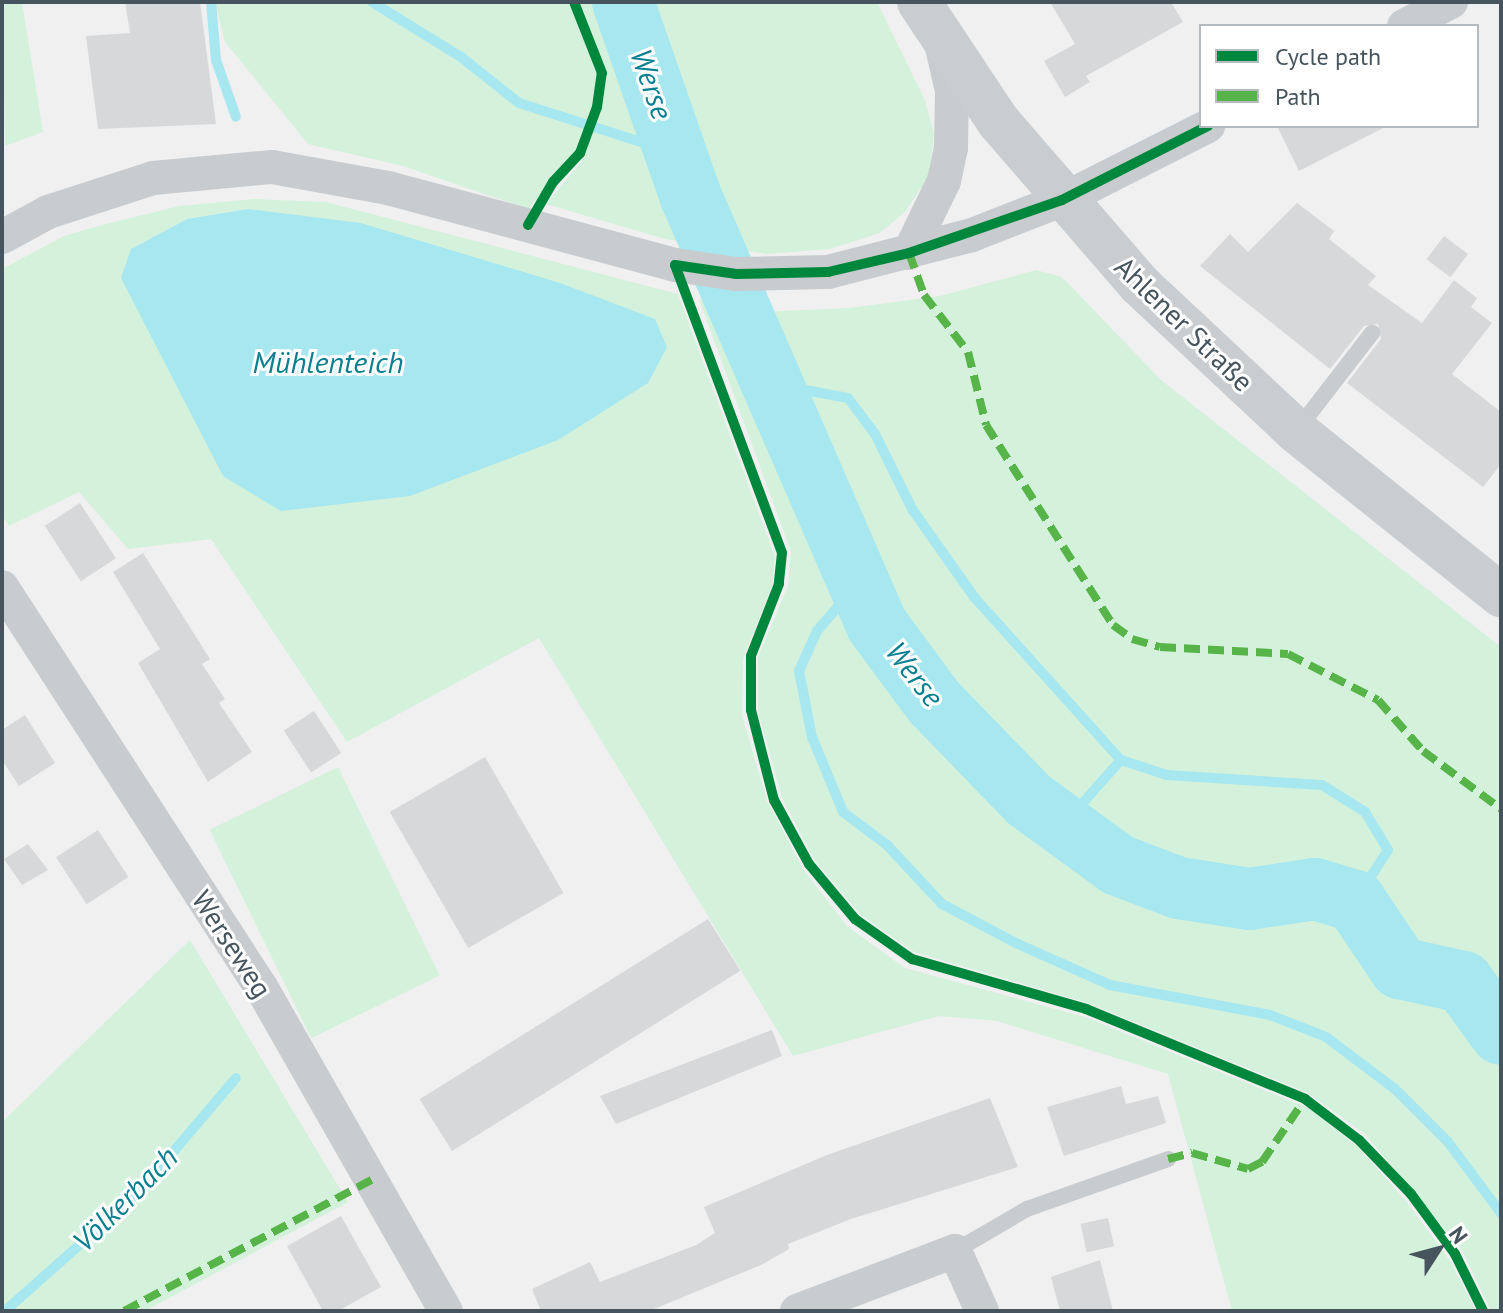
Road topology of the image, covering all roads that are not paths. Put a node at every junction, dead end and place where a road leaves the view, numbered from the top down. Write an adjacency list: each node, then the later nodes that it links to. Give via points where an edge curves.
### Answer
1 (1451, 2): 3 (street)
2 (929, 19): 5 (main road, Ahlener Straße); 7 (street, via 952,91 951,148 944,181)
3 (1408, 24)
4 (1204, 128): 5 (street)
5 (1062, 200): 7 (street); 9 (main road, Ahlener Straße, via 1139,284)
6 (2, 237): 7 (street, via 48,212 153,178 272,167 388,188 722,272 828,272)
7 (909, 253)
8 (1372, 333): 9 (lane)
9 (1296, 431): 11 (main road, Ahlener Straße)
10 (2, 587): 14 (street, Werseweg, via 261,987)
11 (1501, 595)
12 (1168, 1159): 13 (lane, via 1027,1209)
13 (955, 1251): 15 (street); 16 (street)
14 (446, 1311)
15 (797, 1311)
16 (982, 1311)

